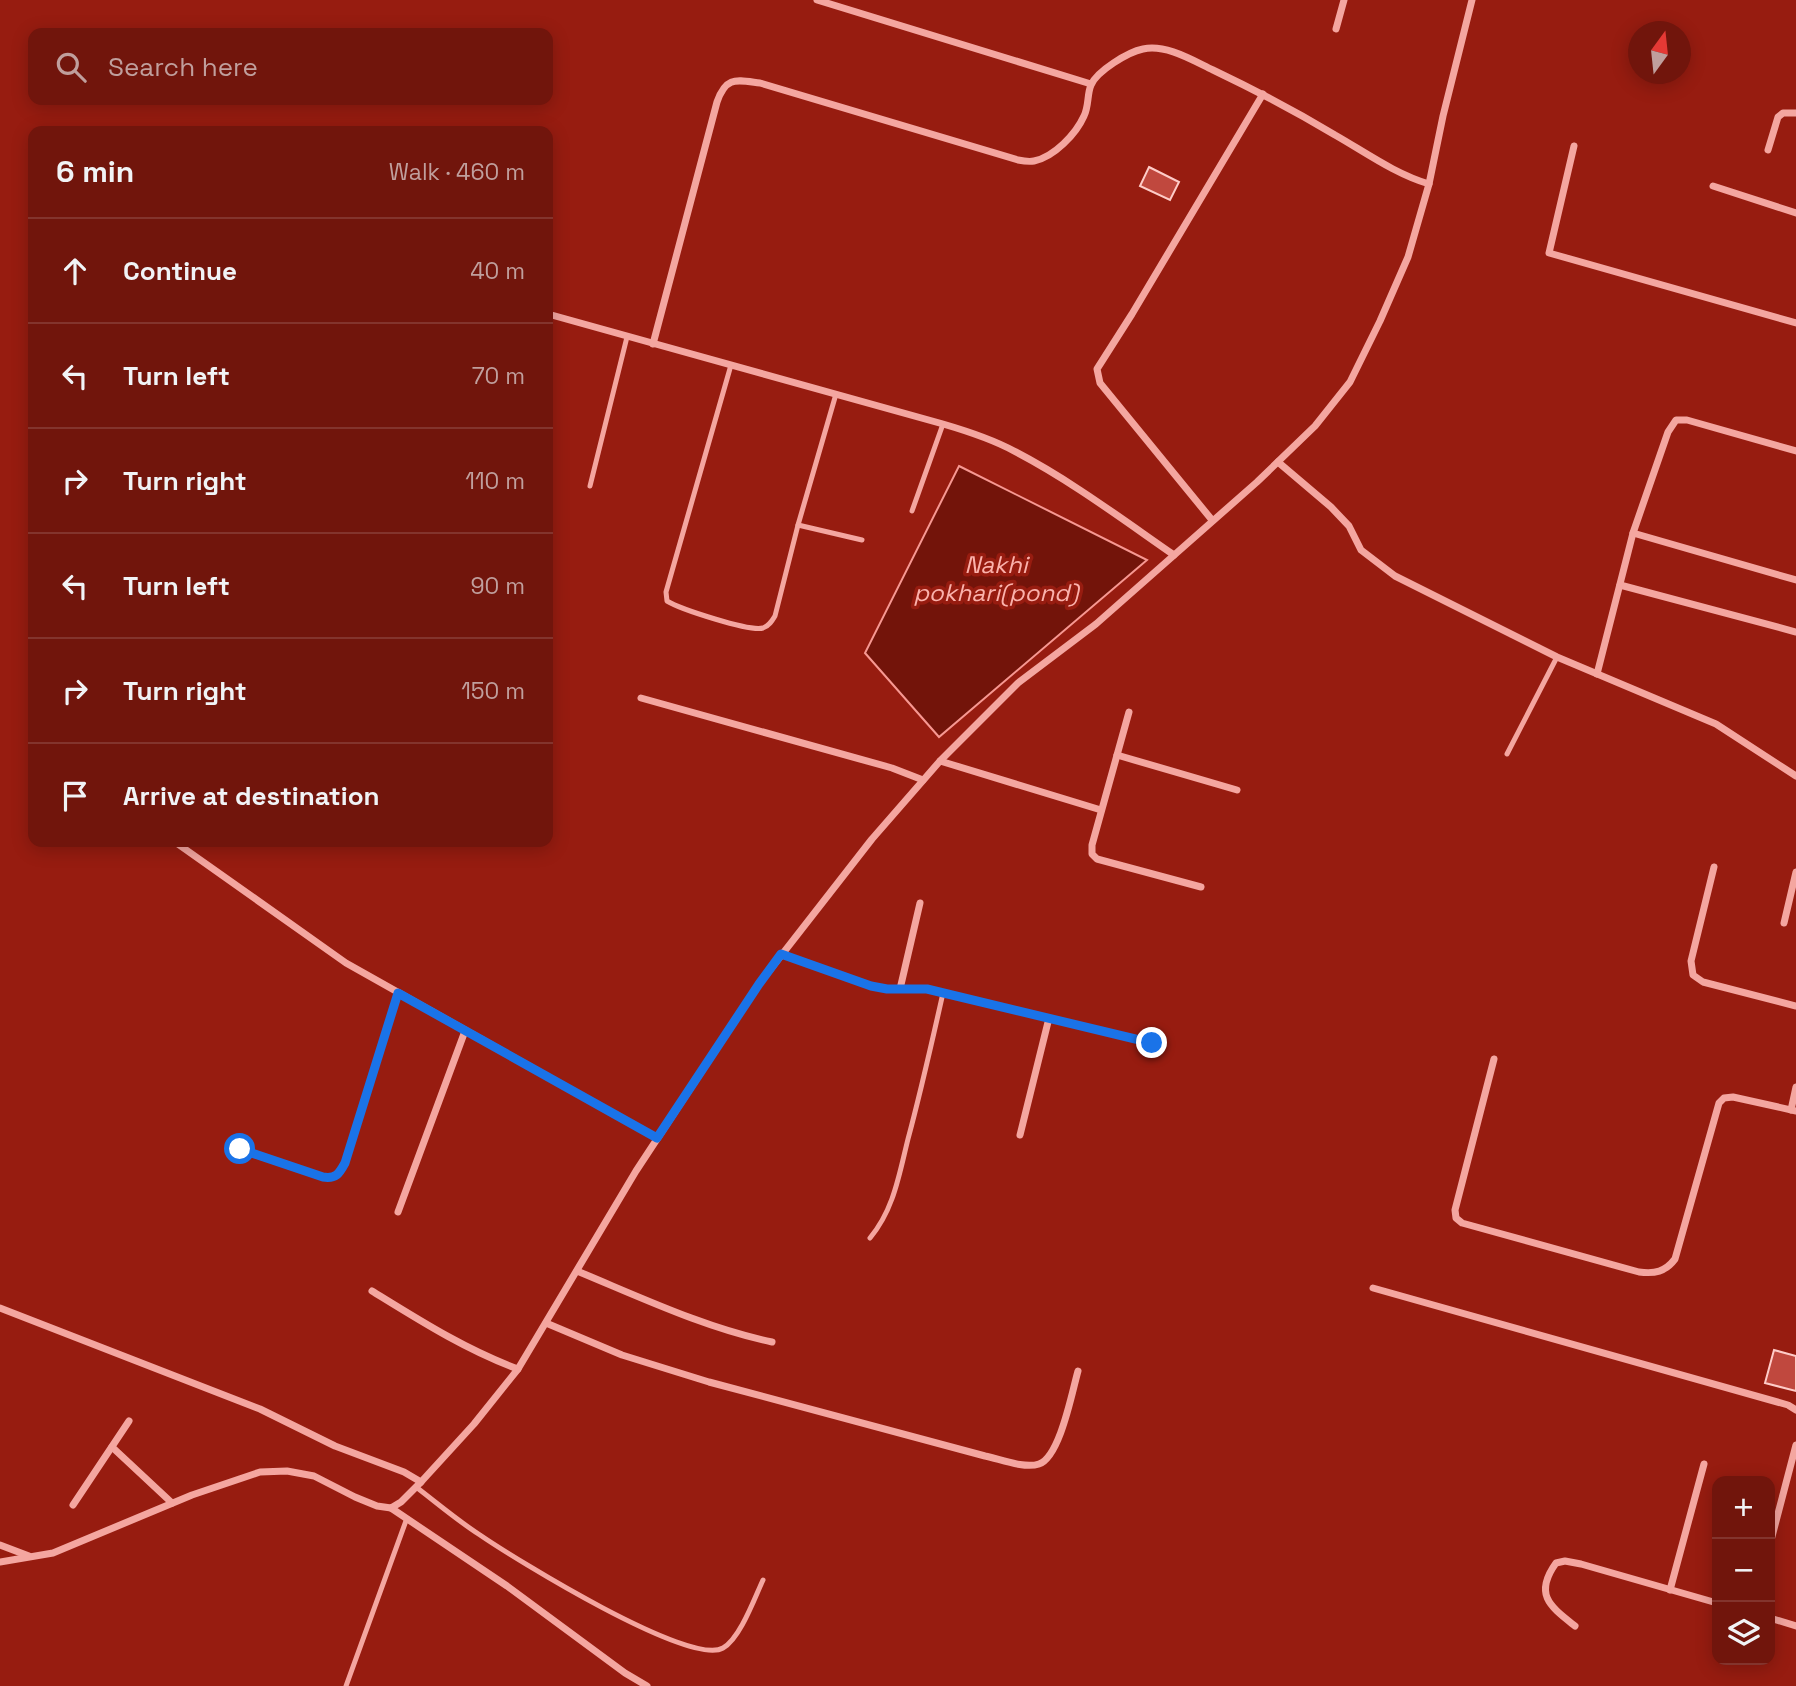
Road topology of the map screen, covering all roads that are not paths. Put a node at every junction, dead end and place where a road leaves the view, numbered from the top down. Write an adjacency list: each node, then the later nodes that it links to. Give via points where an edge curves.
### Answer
1 (817, 0): 5 (street)
2 (1344, 0): 4 (street)
3 (1472, 0): 10 (street)
4 (1336, 29)
5 (1091, 84): 6 (street, via 1122,58 1142,49 1162,48); 16 (street, via 1085,115 1072,134 1057,149 1033,161 760,83 734,80 726,84 717,102)
6 (1263, 94): 10 (street, via 1396,171); 24 (street, via 1097,369 1100,383)
7 (1796, 113): 9 (street, via 1778,117)
8 (1574, 146): 14 (street, via 1549,253)
9 (1768, 150)
10 (1429, 184): 21 (street, via 1408,257 1350,382)
11 (1713, 186): 12 (street)
12 (1796, 213)
13 (553, 315): 15 (street)
14 (1796, 323)
15 (627, 337): 16 (street); 22 (lane)
16 (653, 344): 17 (street)
17 (731, 365): 18 (street); 25 (lane, via 667,601 750,627 761,629 771,624)
18 (836, 394): 19 (street); 25 (lane)
19 (943, 424): 23 (lane); 28 (street, via 1023,456)
20 (1796, 452): 26 (street, via 1676,420)
21 (1278, 462): 24 (street); 32 (street, via 1349,526 1361,550 1395,576)
22 (590, 486)
23 (912, 511)
24 (1212, 520): 28 (street)
25 (798, 525): 27 (lane)
26 (1633, 533): 29 (street); 30 (street)
27 (862, 540)
28 (1174, 555): 38 (street, via 1096,624 1018,683)
29 (1796, 580)
30 (1620, 585): 31 (street); 33 (street)
31 (1796, 632)
32 (1557, 657): 33 (street); 36 (lane)
33 (1597, 674): 39 (street, via 1716,724)
34 (641, 698): 40 (street)
35 (1129, 712): 37 (street)
36 (1507, 754)
37 (1117, 755): 41 (street); 42 (street)
38 (940, 761): 40 (street); 42 (street)
39 (1796, 776)
40 (923, 780): 49 (street)
41 (1237, 790)
42 (1101, 810): 46 (street, via 1092,845 1097,859)
43 (182, 847): 51 (street, via 346,963)
44 (1714, 867): 53 (street, via 1690,961 1693,975 1703,982)
45 (1796, 872): 48 (street)
46 (1201, 887)
47 (920, 904): 50 (street)
48 (1784, 923)
49 (781, 954): 50 (street, via 871,986); 61 (street)
50 (900, 989): 52 (street)
51 (398, 993): 55 (street); 62 (lane, via 339,1174 323,1177)
52 (943, 993): 54 (street); 64 (lane, via 894,1192 887,1215)
53 (1796, 1006)
54 (1049, 1018): 56 (street); 60 (street)
55 (465, 1031): 61 (street); 63 (street)
56 (1152, 1043)
57 (1494, 1059): 59 (street, via 1456,1218 1639,1272 1660,1272 1675,1259 1719,1103 1734,1097)
58 (1796, 1087): 59 (street)
59 (1794, 1110)
60 (1020, 1135)
61 (657, 1138): 65 (street)
62 (240, 1149)
63 (398, 1212)
64 (870, 1238)
65 (577, 1271): 69 (street); 70 (street, via 661,1306)
66 (1373, 1288): 73 (street)
67 (372, 1291): 71 (street, via 446,1336)
68 (0, 1308): 78 (street, via 260,1409 335,1446 404,1472)
69 (546, 1323): 71 (street); 72 (street, via 622,1355 709,1382 1029,1465 1051,1456)
70 (772, 1342)
71 (518, 1368): 78 (street)
72 (1078, 1371)
73 (1796, 1410)
74 (129, 1421): 76 (street)
75 (1796, 1445): 83 (street)
76 (112, 1447): 79 (street); 80 (street)
77 (1704, 1464): 88 (street)
78 (417, 1487): 81 (street); 87 (lane, via 480,1535 557,1583 690,1648 708,1652 733,1640)
79 (172, 1503): 81 (street, via 260,1472 287,1471 314,1476 355,1497); 85 (street, via 53,1553)
80 (73, 1505)
81 (391, 1508): 82 (street)
82 (407, 1518): 93 (lane); 94 (street)
83 (1771, 1539)
84 (0, 1545): 85 (street)
85 (30, 1557): 86 (street)
86 (0, 1562)
87 (764, 1580)
88 (1670, 1590): 89 (street); 91 (street, via 1581,1564 1556,1563 1546,1598)
89 (1713, 1602)
90 (1775, 1620): 92 (street)
91 (1575, 1626)
92 (1796, 1626)
93 (346, 1686)
94 (647, 1686)

